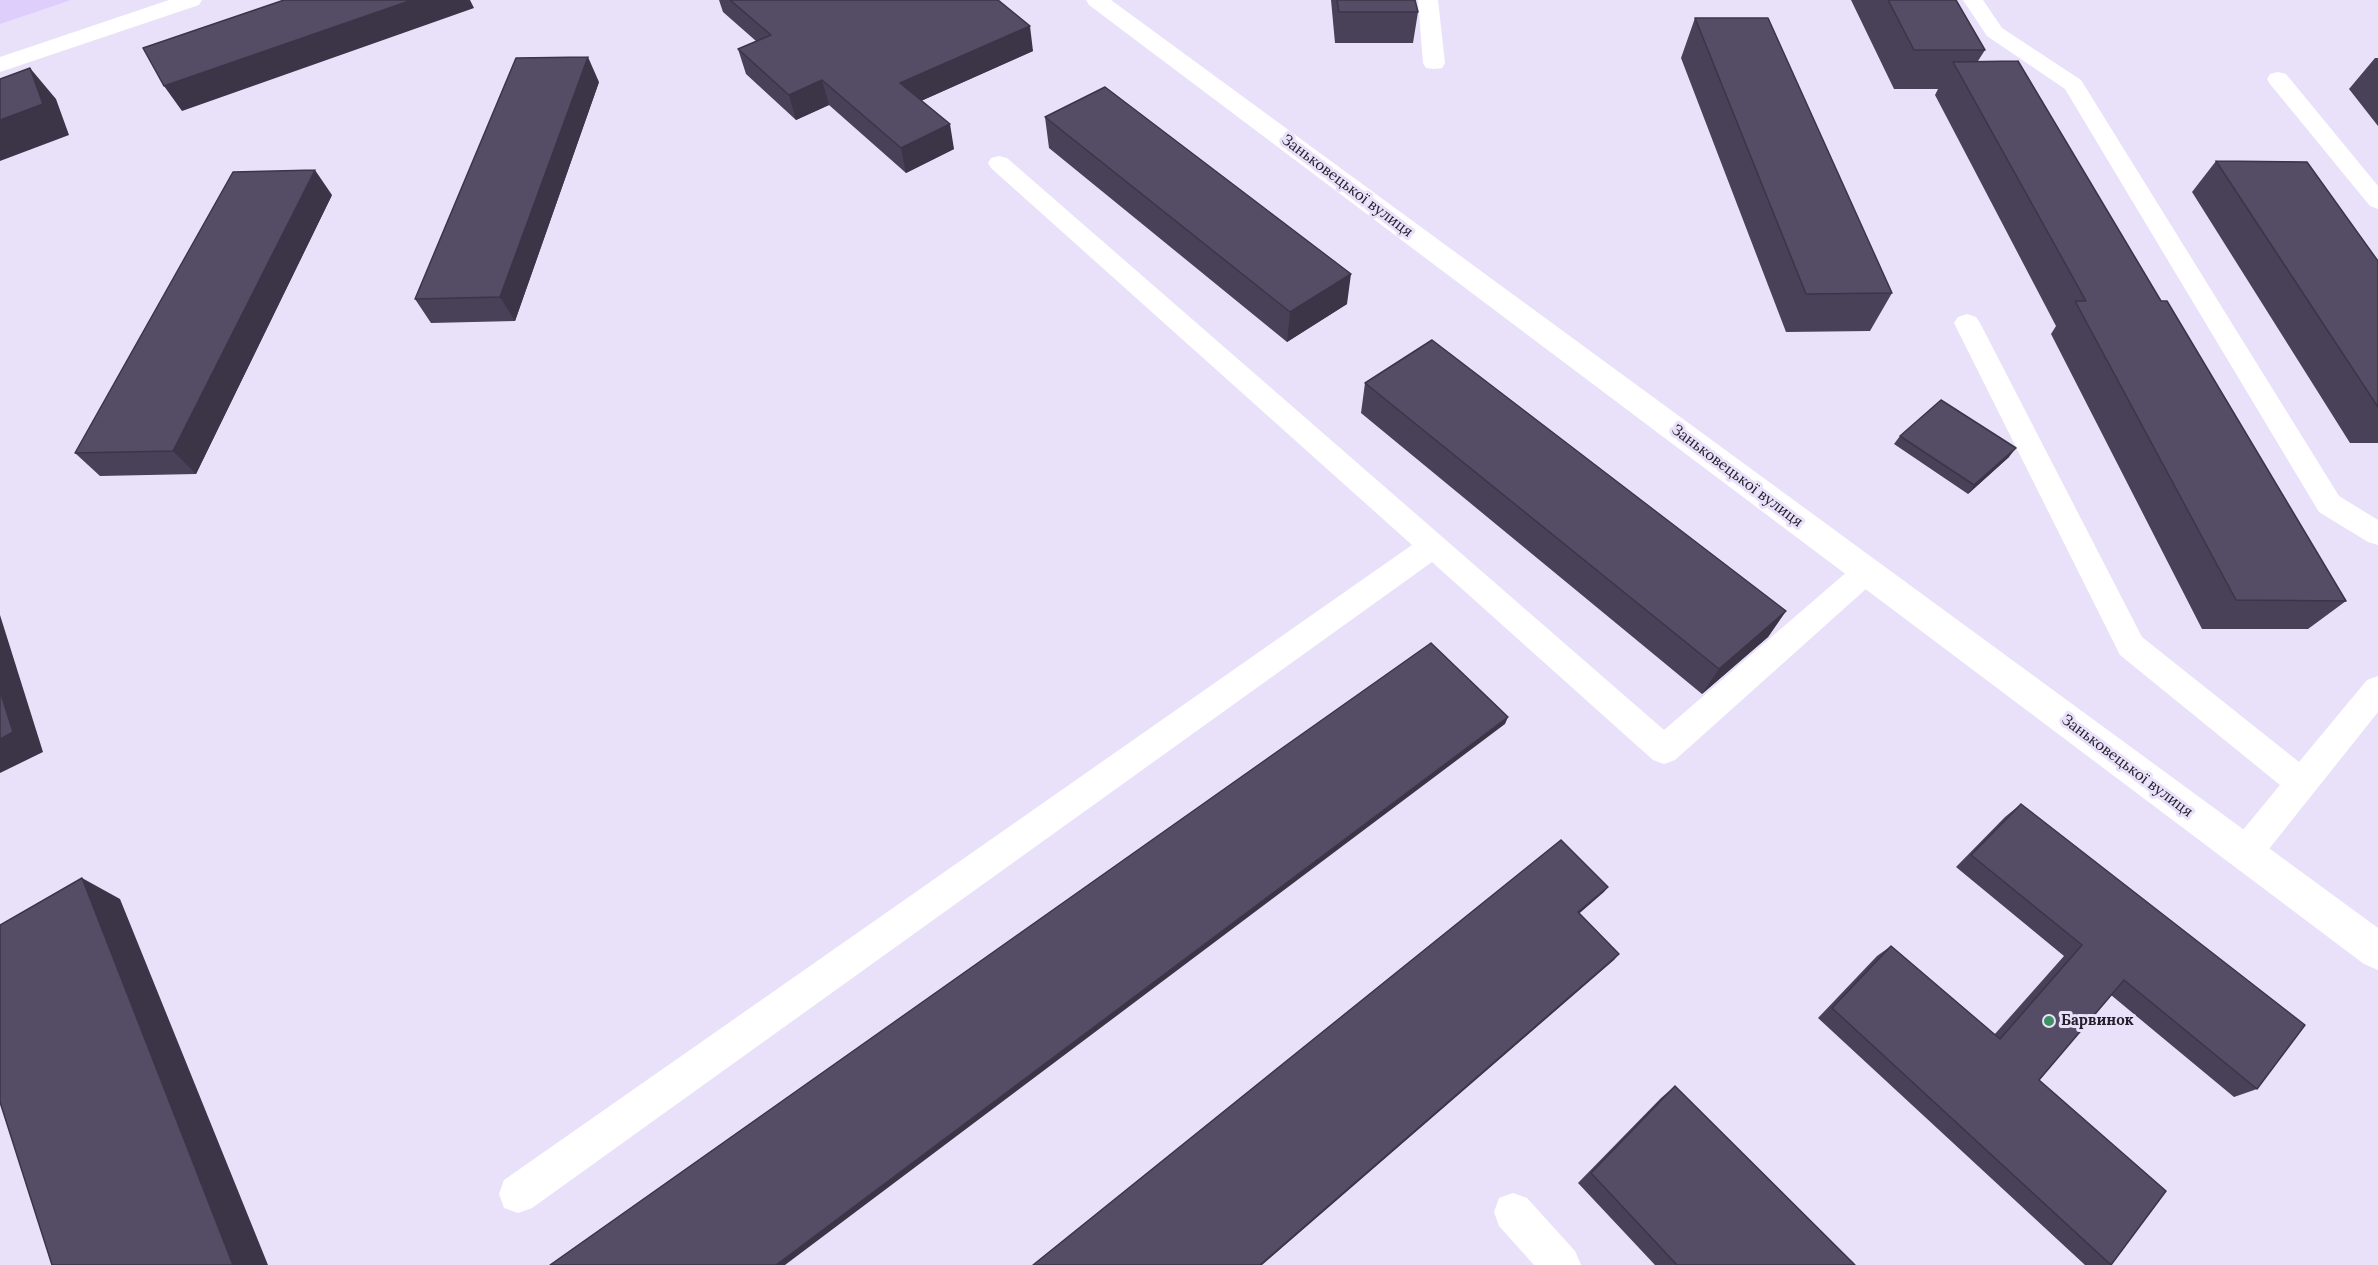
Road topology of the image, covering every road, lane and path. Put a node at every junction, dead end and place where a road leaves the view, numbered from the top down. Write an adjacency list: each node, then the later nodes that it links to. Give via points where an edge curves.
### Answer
1 (191, 0): 6 (street)
2 (1097, 0): 13 (street, Заньковецької вулиця)
3 (1428, 0): 5 (lane)
4 (1973, 0): 11 (lane, via 1994,32 2073,85 2330,504)
5 (1434, 63)
6 (0, 65)
7 (2278, 79): 9 (lane)
8 (999, 163): 12 (lane)
9 (2378, 201)
10 (1967, 323): 15 (lane, via 2131,646)
11 (2378, 534)
12 (1433, 546): 13 (lane, via 1664,750); 18 (lane)
13 (1866, 572): 16 (street, Заньковецької вулиця)
14 (2378, 689): 15 (lane)
15 (2302, 783): 16 (lane)
16 (2245, 853): 17 (street, Заньковецької вулиця)
17 (2378, 951)
18 (518, 1194)
19 (1513, 1212): 20 (lane)
20 (1561, 1265)

